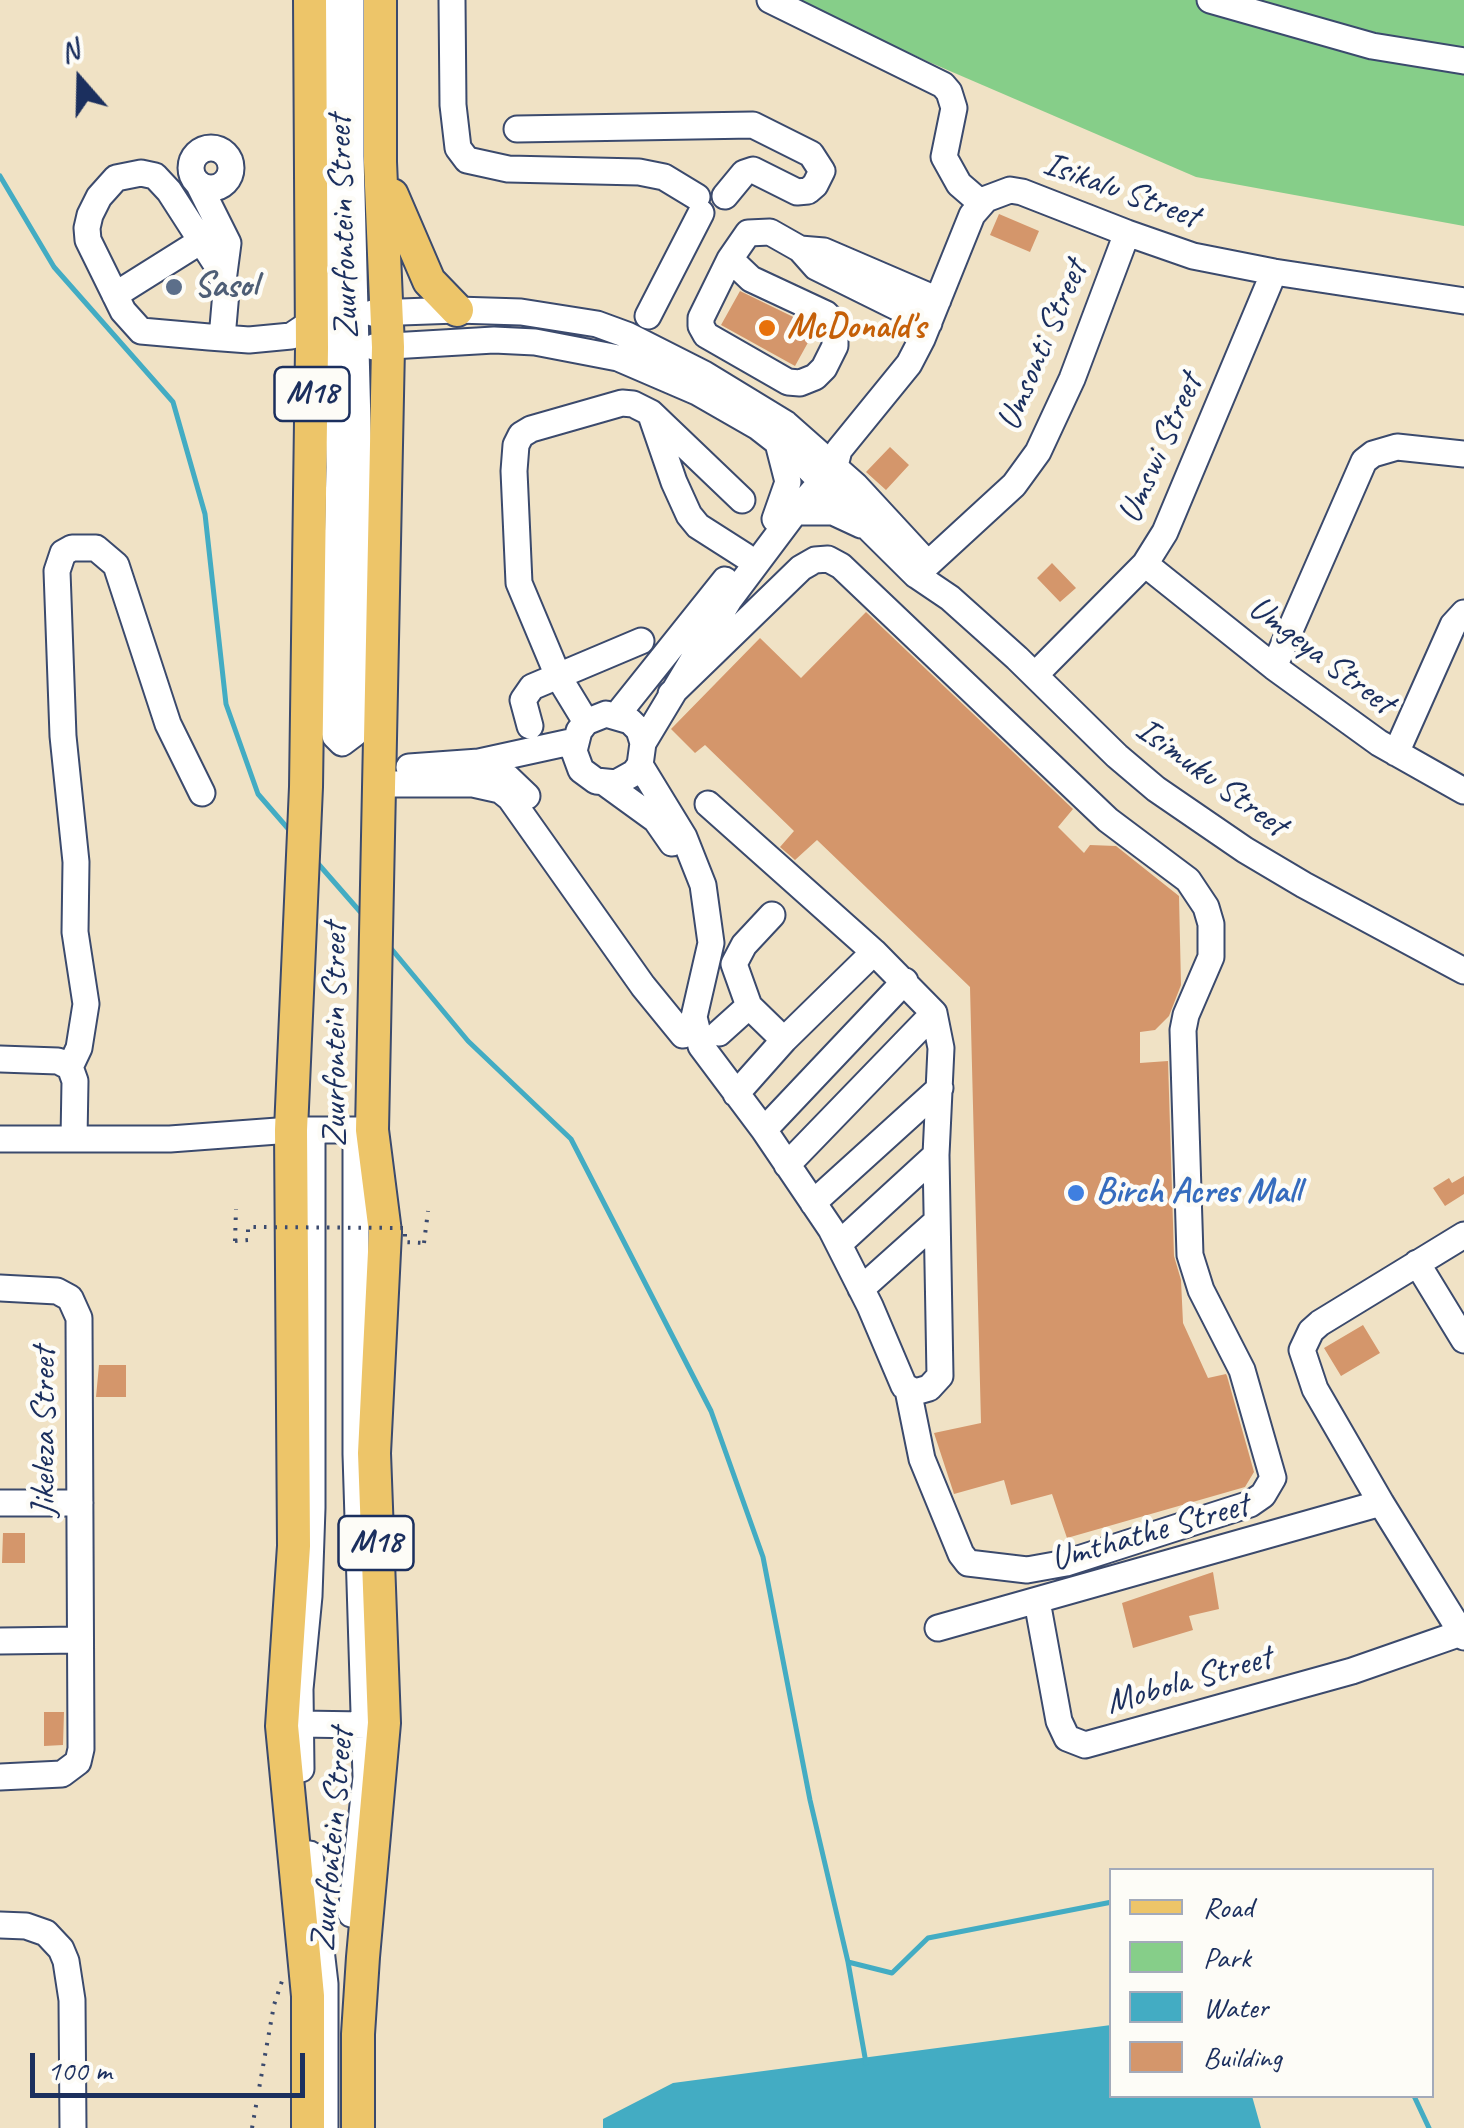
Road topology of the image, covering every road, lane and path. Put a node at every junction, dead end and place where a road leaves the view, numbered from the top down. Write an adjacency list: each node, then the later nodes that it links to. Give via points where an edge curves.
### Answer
1 (310, 0): 29 (main road, Zuurfontein Street / M18)
2 (330, 0): 29 (street)
3 (351, 0): 29 (street)
4 (380, 0): 12 (main road, Zuurfontein Street / M18)
5 (452, 0): 13 (street, via 453,105 458,148 466,160 508,169 639,172)
6 (770, 0): 14 (street, via 943,85 954,108 944,157 959,184)
7 (1210, 0): 9 (street)
8 (1297, 0): 9 (street)
9 (1302, 29): 10 (street)
10 (1464, 61)
11 (517, 129): 13 (street, via 753,125 811,154 822,171 815,185 798,192 753,170)
12 (380, 162): 26 (main road, via 418,261); 29 (main road, Zuurfontein Street / M18)
13 (712, 203): 15 (street); 28 (street)
14 (981, 203): 16 (street, Isikalu Street, via 998,193 1022,192); 27 (street)
15 (748, 234): 19 (street); 27 (street, via 770,232 816,267)
16 (1126, 234): 20 (street, Isikalu Street); 41 (street, Umsonti Street, via 1038,452 1014,485)
17 (201, 241): 22 (street); 24 (street); 24 (street, via 155,176 116,178 86,228)
18 (228, 243): 18 (street, via 192,172 193,160 214,148 231,164); 22 (street)
19 (730, 258): 21 (street); 23 (street)
20 (1274, 272): 25 (street, Isikalu Street); 40 (street, Umswi Street, via 1180,503)
21 (751, 279): 23 (street); 23 (street, via 835,323 835,346 815,377 788,382 706,336 701,318)
22 (223, 281): 30 (street)
23 (716, 286)
24 (115, 295): 30 (street, via 141,331)
25 (1464, 301)
26 (457, 310): 29 (street); 31 (street, via 597,324)
27 (934, 311): 35 (street, via 908,364)
28 (648, 316)
29 (342, 333): 29 (street, via 360,501 356,719 351,739 342,743 333,725); 30 (street); 31 (street, via 534,342); 54 (main road, Zuurfontein Street / M18); 74 (main road, Zuurfontein Street / M18, via 306,788)
30 (222, 338)
31 (659, 362): 33 (street, Isimuku Street); 35 (street, Isimuku Street, via 766,410)
32 (650, 414): 36 (street); 39 (street, via 690,516); 46 (street, via 622,404 531,429 516,445 516,569)
33 (778, 441): 35 (street, Isimuku Street); 37 (street, via 788,482)
34 (1464, 454): 44 (street, via 1398,447 1364,461)
35 (826, 464): 37 (street); 38 (street, Isimuku Street); 41 (street, Isimuku Street)
36 (742, 500)
37 (785, 516): 38 (street, via 833,512); 39 (street); 47 (street)
38 (874, 533): 41 (street, Isimuku Street)
39 (745, 556): 48 (street)
40 (1145, 564): 44 (street, Umgeya Street); 45 (street, Umswi Street)
41 (922, 570): 45 (street, Isimuku Street)
42 (1464, 613): 51 (street)
43 (641, 641): 46 (street)
44 (1274, 667): 51 (street, Umgeya Street)
45 (1035, 675): 62 (street, Isimuku Street, via 1156,789 1245,850)
46 (558, 676): 49 (street, via 526,692); 50 (street)
47 (671, 694): 52 (street); 91 (street, via 801,568 828,559 1108,820 1188,880 1206,907 1211,957 1183,1030 1190,1255 1247,1388 1272,1478 1264,1495 1066,1563 1027,1570 968,1563 922,1459)
48 (617, 715): 50 (street, via 606,714); 52 (street, via 639,730)
49 (530, 726)
50 (579, 741): 53 (street); 55 (street, via 588,777); 56 (street, via 529,774)
51 (1396, 752): 57 (street, Umgeya Street)
52 (642, 754): 55 (street, via 626,779); 73 (street, via 703,885 711,944 696,1033)
53 (479, 762): 54 (street); 56 (street)
54 (380, 776): 68 (street, via 473,784 510,798); 75 (main road, Zuurfontein Street / M18)
55 (605, 784): 64 (street, via 656,820 692,885 696,940)
56 (522, 788): 64 (street, via 654,988)
57 (1464, 791)
58 (202, 793): 71 (street, via 168,724 116,566 96,548 72,548 56,571 86,1004)
59 (708, 804): 61 (street)
60 (772, 914): 65 (street, via 734,964)
61 (874, 952): 63 (street); 69 (street)
62 (1464, 970)
63 (904, 980): 66 (street); 76 (street)
64 (683, 998): 68 (street)
65 (750, 1006): 67 (street); 69 (street)
66 (934, 1013): 72 (street); 80 (street)
67 (719, 1033)
68 (683, 1034): 73 (street, via 735,1103)
69 (784, 1040): 73 (street)
70 (0, 1060): 71 (street, via 58,1061)
71 (70, 1068): 78 (street)
72 (940, 1088): 79 (street); 81 (street)
73 (740, 1100): 76 (street)
74 (301, 1130): 75 (street); 78 (street); 100 (street, via 312,1508); 104 (main road, Zuurfontein Street / M18, via 294,1546 282,1726)
75 (364, 1130): 101 (street, via 356,1454); 110 (main road, Zuurfontein Street / M18, via 386,1232 374,1453 384,1723 361,1984)
76 (764, 1130): 80 (street)
77 (0, 1139): 78 (street)
78 (74, 1139)
79 (936, 1155): 84 (street); 86 (street)
80 (788, 1165): 81 (street)
81 (813, 1202): 86 (street)
82 (236, 1209): 83 (path, bridge, via 235,1241 248,1240 248,1227 405,1228 405,1242 424,1243)
83 (428, 1211)
84 (937, 1221): 89 (street); 91 (street, via 940,1376 929,1388)
85 (1464, 1235): 87 (street)
86 (839, 1244): 89 (street)
87 (1417, 1263): 90 (street); 94 (street, via 1320,1323 1302,1350 1309,1377)
88 (0, 1288): 92 (street, Jikeleza Street, via 58,1291 76,1307)
89 (861, 1289): 91 (street)
90 (1464, 1340)
91 (908, 1390)
92 (80, 1502): 93 (street); 98 (street, Jikeleza Street)
93 (0, 1503)
94 (1381, 1503): 95 (street, Umthathe Street); 97 (street)
95 (1037, 1601): 96 (street, Umthathe Street); 97 (street, Mobola Street, via 1059,1721 1067,1738 1085,1745 1352,1672)
96 (938, 1628)
97 (1463, 1634)
98 (80, 1640): 99 (street); 102 (street, Jikeleza Street, via 78,1762 62,1774)
99 (0, 1641)
100 (300, 1724): 101 (street); 108 (street, via 325,1984)
101 (365, 1725): 109 (street, via 342,2038)
102 (0, 1777)
103 (0, 1924): 105 (street, via 46,1933 66,1961)
104 (305, 1955): 106 (path, via 278,1988); 107 (main road, Zuurfontein Street / M18)
105 (74, 2128)
106 (252, 2128)
107 (308, 2128)
108 (325, 2128)
109 (342, 2128)
110 (358, 2128)

